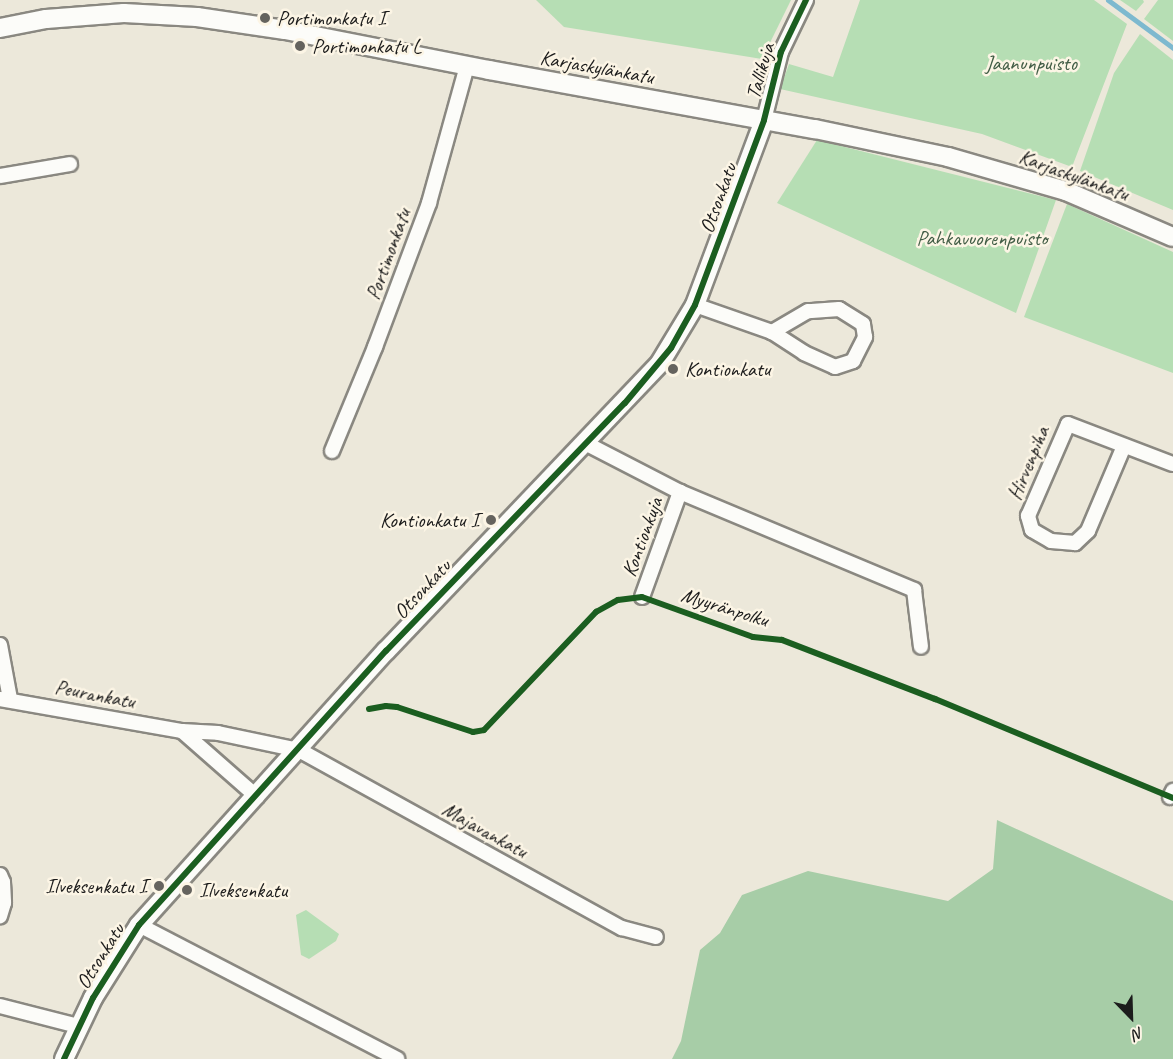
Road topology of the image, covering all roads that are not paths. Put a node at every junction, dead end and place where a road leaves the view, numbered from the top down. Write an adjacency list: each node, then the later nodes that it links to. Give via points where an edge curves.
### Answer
1 (806, 0): 4 (street, Tallikuja, via 781,52)
2 (0, 28): 3 (street, Karjaskylänkatu, via 46,19 124,13 197,16)
3 (467, 66): 4 (street, Karjaskylänkatu); 12 (street, Portimonkatu, via 429,203)
4 (764, 120): 7 (street, Karjaskylänkatu, via 948,157 1066,191); 8 (street, Otsonkatu)
5 (70, 164): 6 (street)
6 (0, 176)
7 (1173, 237)
8 (695, 305): 9 (street); 10 (street, Otsonkatu, via 660,363)
9 (772, 332): 9 (street, via 835,367 853,361 865,337 863,324 839,309 808,311)
10 (585, 443): 14 (street); 20 (street, Otsonkatu, via 431,603)
11 (1124, 446): 11 (street, Hirvenpiha, via 1068,424 1028,516 1032,530 1051,541 1075,543 1088,531); 13 (street, Hirvenpiha)
12 (332, 451)
13 (1173, 464)
14 (680, 492): 15 (street, Kontionkuja); 17 (street, via 914,590)
15 (642, 597)
16 (0, 645): 18 (street)
17 (921, 647)
18 (5, 699): 19 (street, Peurankatu)
19 (182, 731): 20 (street, Peurankatu, via 218,733); 21 (street)
20 (299, 750): 21 (street, Otsonkatu); 25 (street, Majavankatu, via 622,928)
21 (257, 797): 24 (street, Otsonkatu)
22 (0, 875): 23 (street)
23 (0, 916)
24 (139, 925): 27 (street, Otsonkatu); 29 (street)
25 (656, 937)
26 (0, 1006): 27 (street)
27 (78, 1026): 28 (street, Otsonkatu)
28 (64, 1059)
29 (397, 1059)

